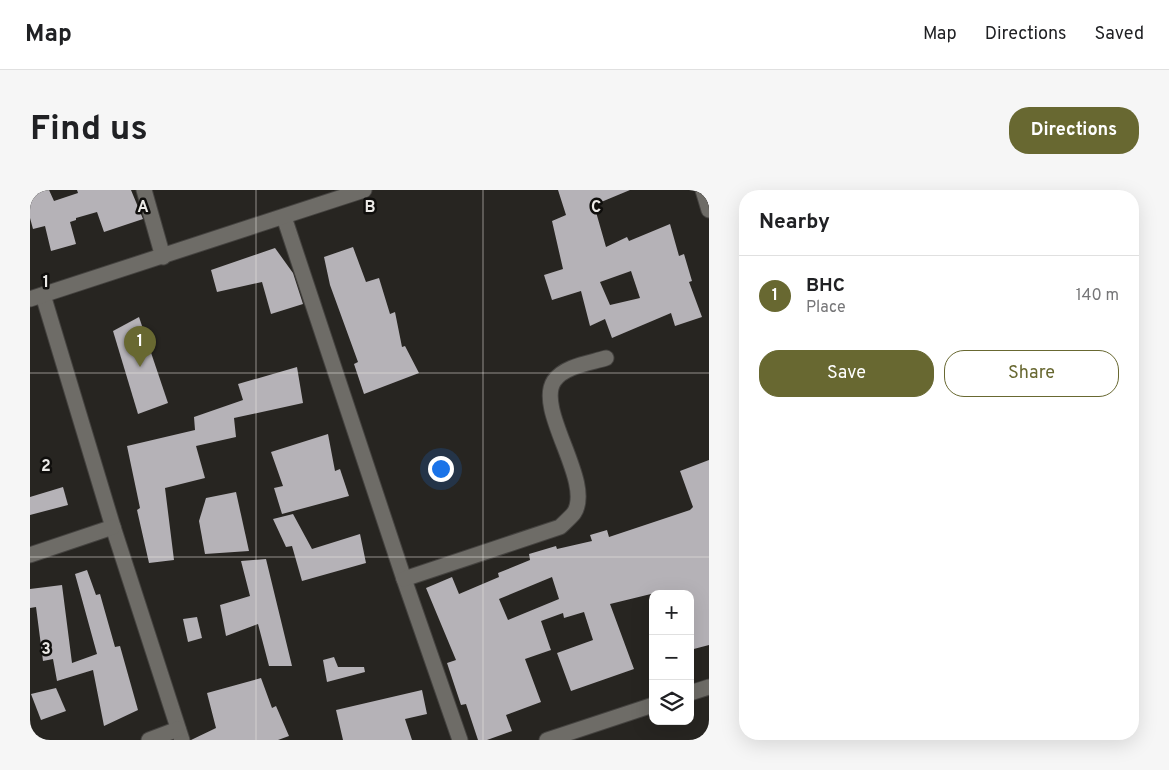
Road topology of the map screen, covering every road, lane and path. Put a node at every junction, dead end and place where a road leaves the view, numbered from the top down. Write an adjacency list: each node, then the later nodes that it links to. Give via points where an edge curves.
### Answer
1 (144, 190): 6 (street)
2 (364, 190): 5 (street)
3 (703, 190): 4 (street)
4 (709, 210)
5 (284, 217): 6 (street); 11 (street)
6 (163, 257): 7 (street)
7 (37, 297): 9 (street)
8 (606, 358): 11 (street, via 570,369 554,381 550,399 578,491 575,512 560,527)
9 (113, 527): 10 (street); 15 (street)
10 (30, 555)
11 (404, 579): 17 (street)
12 (709, 687): 13 (street)
13 (694, 692)
14 (649, 706): 18 (street)
15 (180, 734): 16 (street)
16 (149, 740)
17 (460, 740)
18 (546, 740)

